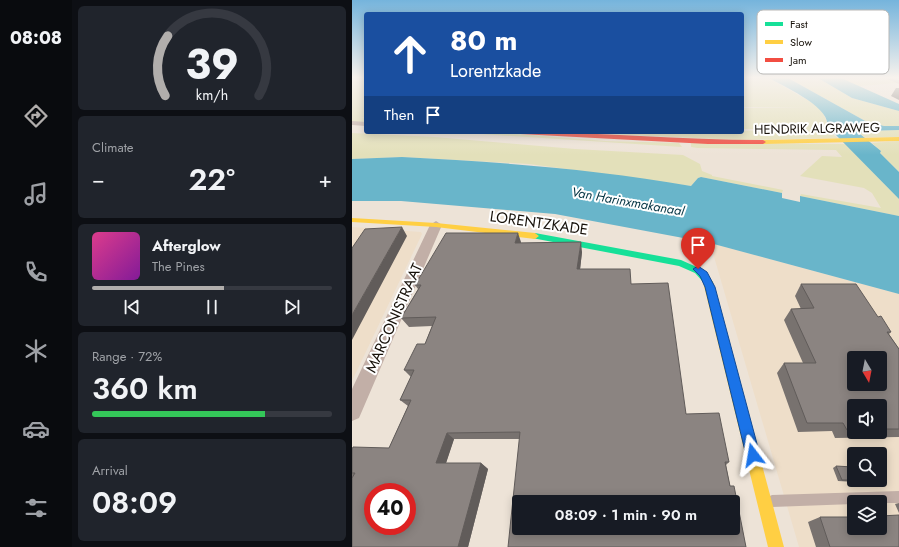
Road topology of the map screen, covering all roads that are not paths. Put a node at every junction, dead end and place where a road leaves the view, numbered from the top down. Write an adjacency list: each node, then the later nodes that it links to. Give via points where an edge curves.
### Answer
1 (352, 123): 2 (street)
2 (364, 124)
3 (554, 134): 4 (street, HENDRIK ALGRAWEG, via 674,141)
4 (899, 139)
5 (352, 220): 6 (street, LORENTZKADE)
6 (436, 225): 7 (street, MARCONISTRAAT); 9 (street, LORENTZKADE, via 535,235 681,263 698,269 710,287)
7 (352, 411)
8 (899, 497): 9 (lane)
9 (764, 501): 10 (street, LORENTZKADE)
10 (776, 547)

